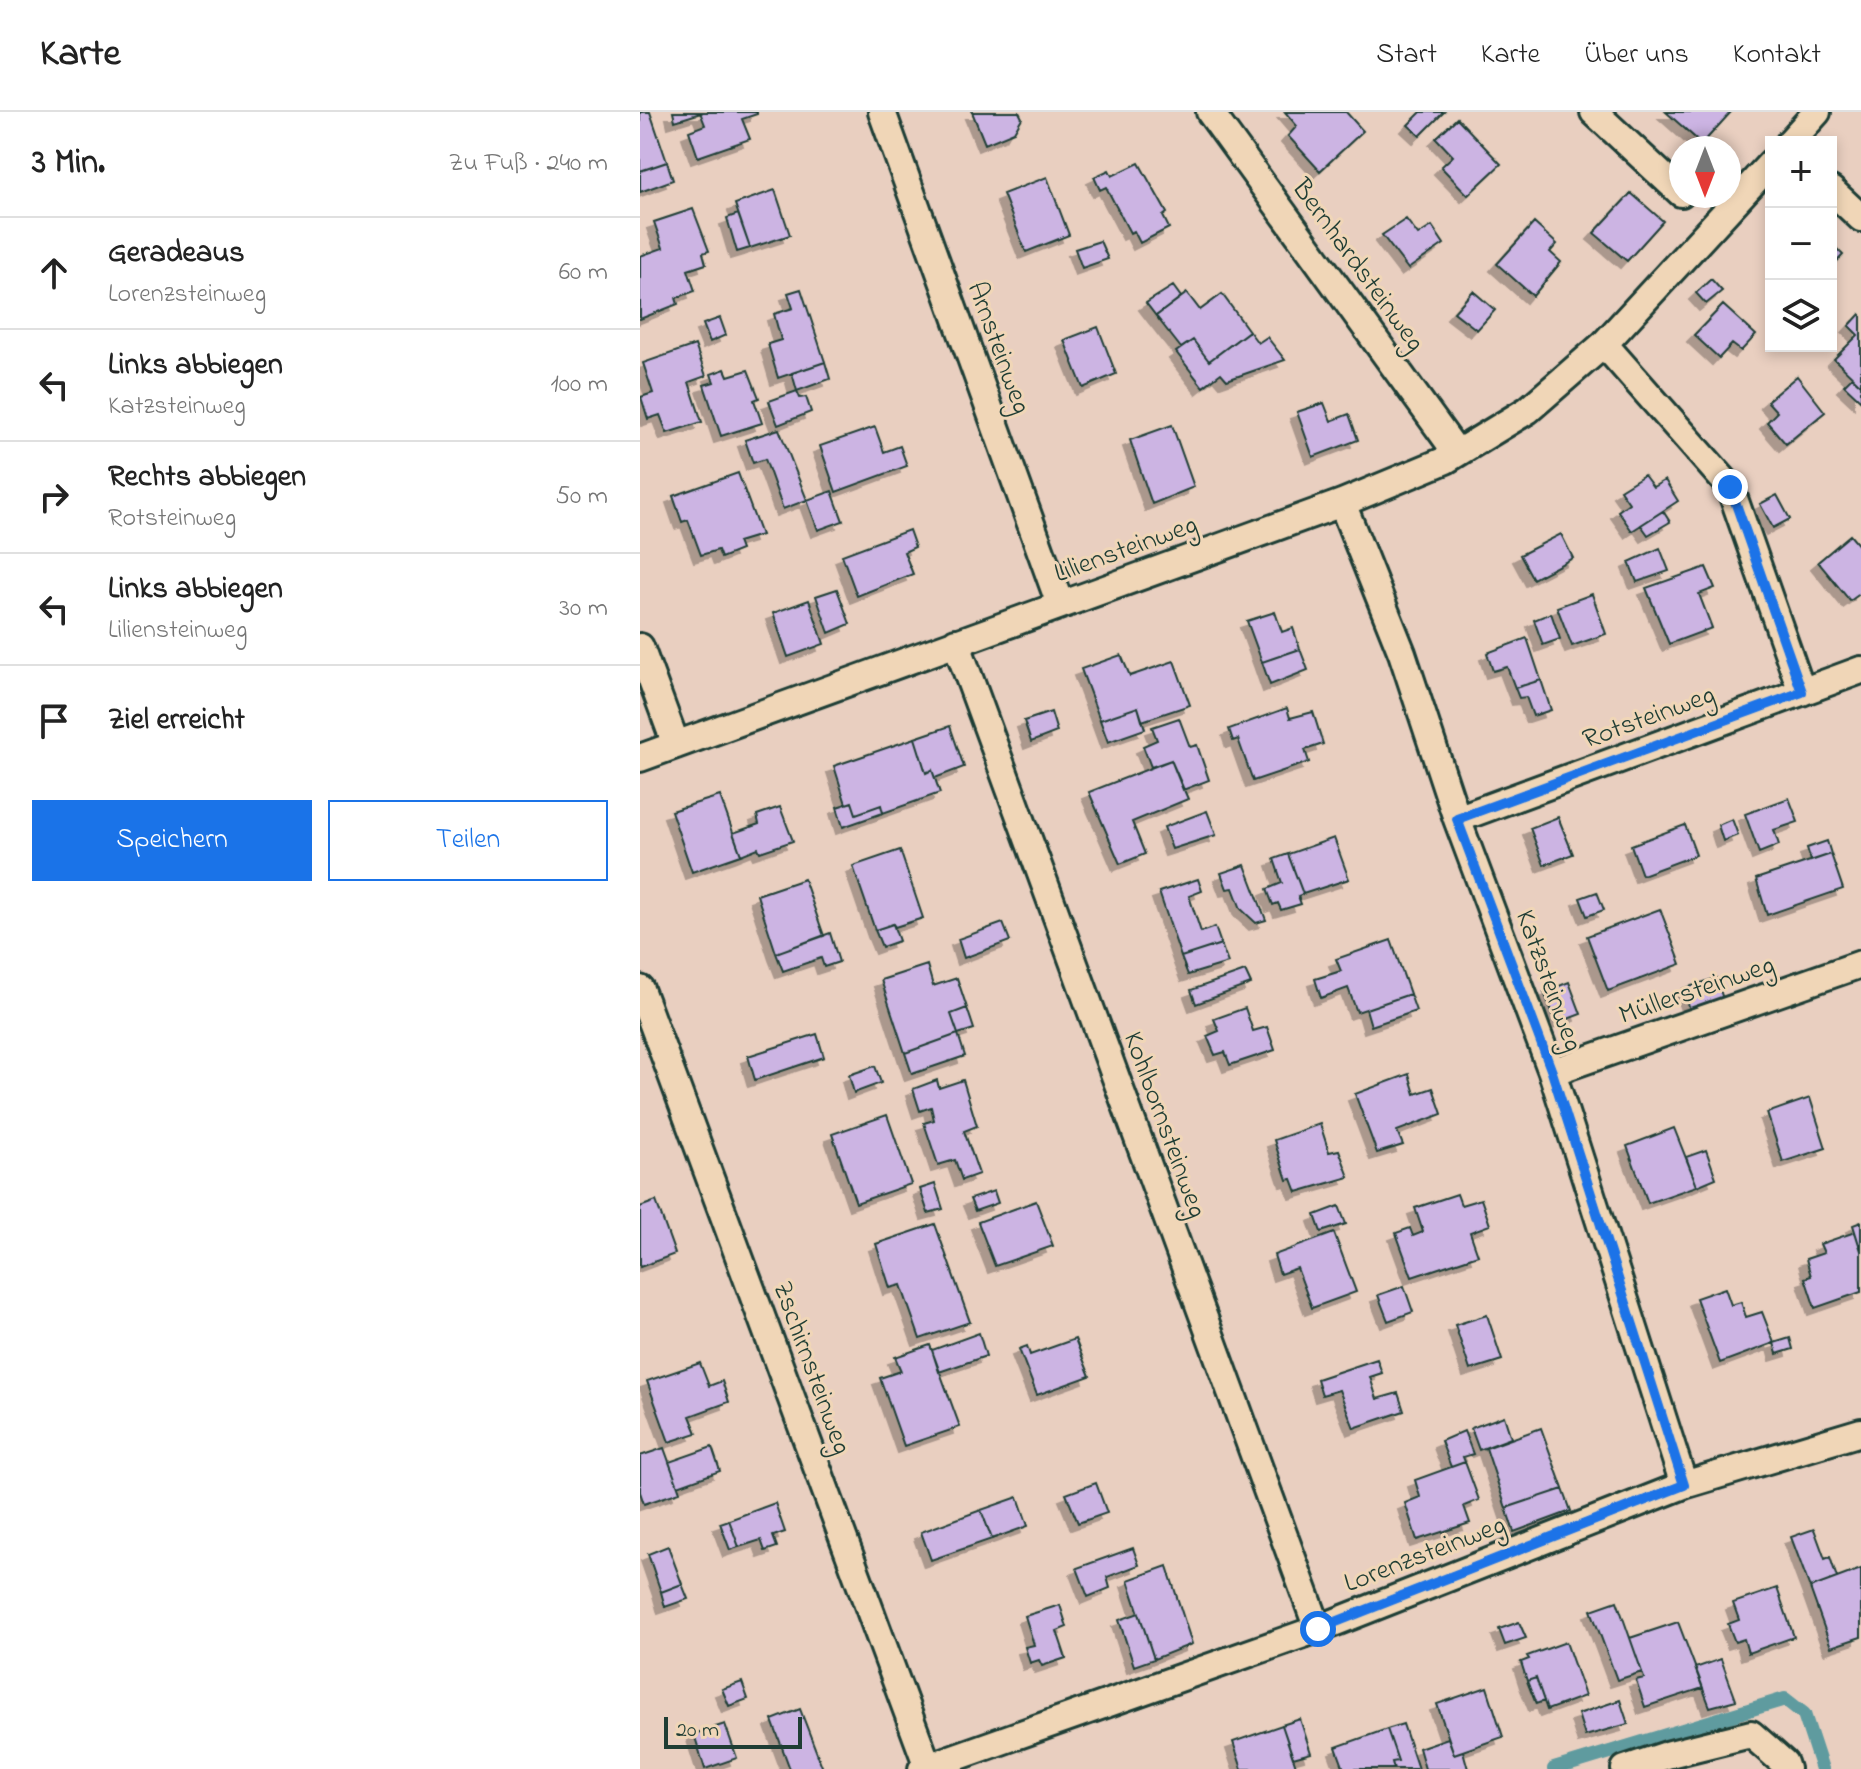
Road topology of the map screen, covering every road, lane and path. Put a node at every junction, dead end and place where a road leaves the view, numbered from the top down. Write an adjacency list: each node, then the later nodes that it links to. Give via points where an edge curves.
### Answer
1 (882, 112): 15 (lane, Arnsteinweg)
2 (1210, 112): 13 (lane, Bernhardsteinweg)
3 (1594, 112): 7 (lane)
4 (1817, 112): 5 (lane)
5 (1795, 136)
6 (1765, 169): 11 (lane, Liliensteinweg)
7 (1669, 181)
8 (1837, 196): 10 (lane)
9 (1697, 208): 11 (lane)
10 (1861, 218)
11 (1714, 224): 12 (lane, Liliensteinweg)
12 (1604, 344): 13 (lane, Liliensteinweg, via 1528,410); 19 (lane, via 1730,487)
13 (1457, 453): 14 (lane, Liliensteinweg)
14 (1342, 503): 15 (lane, Liliensteinweg); 22 (lane, Katzsteinweg, via 1402,653)
15 (1060, 604): 16 (lane, Liliensteinweg)
16 (956, 642): 20 (lane, Liliensteinweg); 28 (lane, Kohlbornsteinweg)
17 (640, 647): 20 (lane)
18 (1861, 670): 19 (lane, Rotsteinweg)
19 (1802, 692): 22 (lane, Rotsteinweg)
20 (676, 745): 21 (lane, Liliensteinweg)
21 (640, 758)
22 (1457, 819): 25 (lane, Katzsteinweg)
23 (1861, 964): 25 (lane, Müllersteinweg)
24 (640, 989): 29 (lane, Zschirnsteinweg)
25 (1552, 1072): 27 (lane, Katzsteinweg)
26 (1861, 1432): 27 (lane, Lorenzsteinweg)
27 (1684, 1485): 28 (lane, Lorenzsteinweg)
28 (1318, 1629): 29 (lane, Lorenzsteinweg)
29 (925, 1768)
30 (1625, 1769): 31 (lane, via 1751,1734)
31 (1786, 1769)

